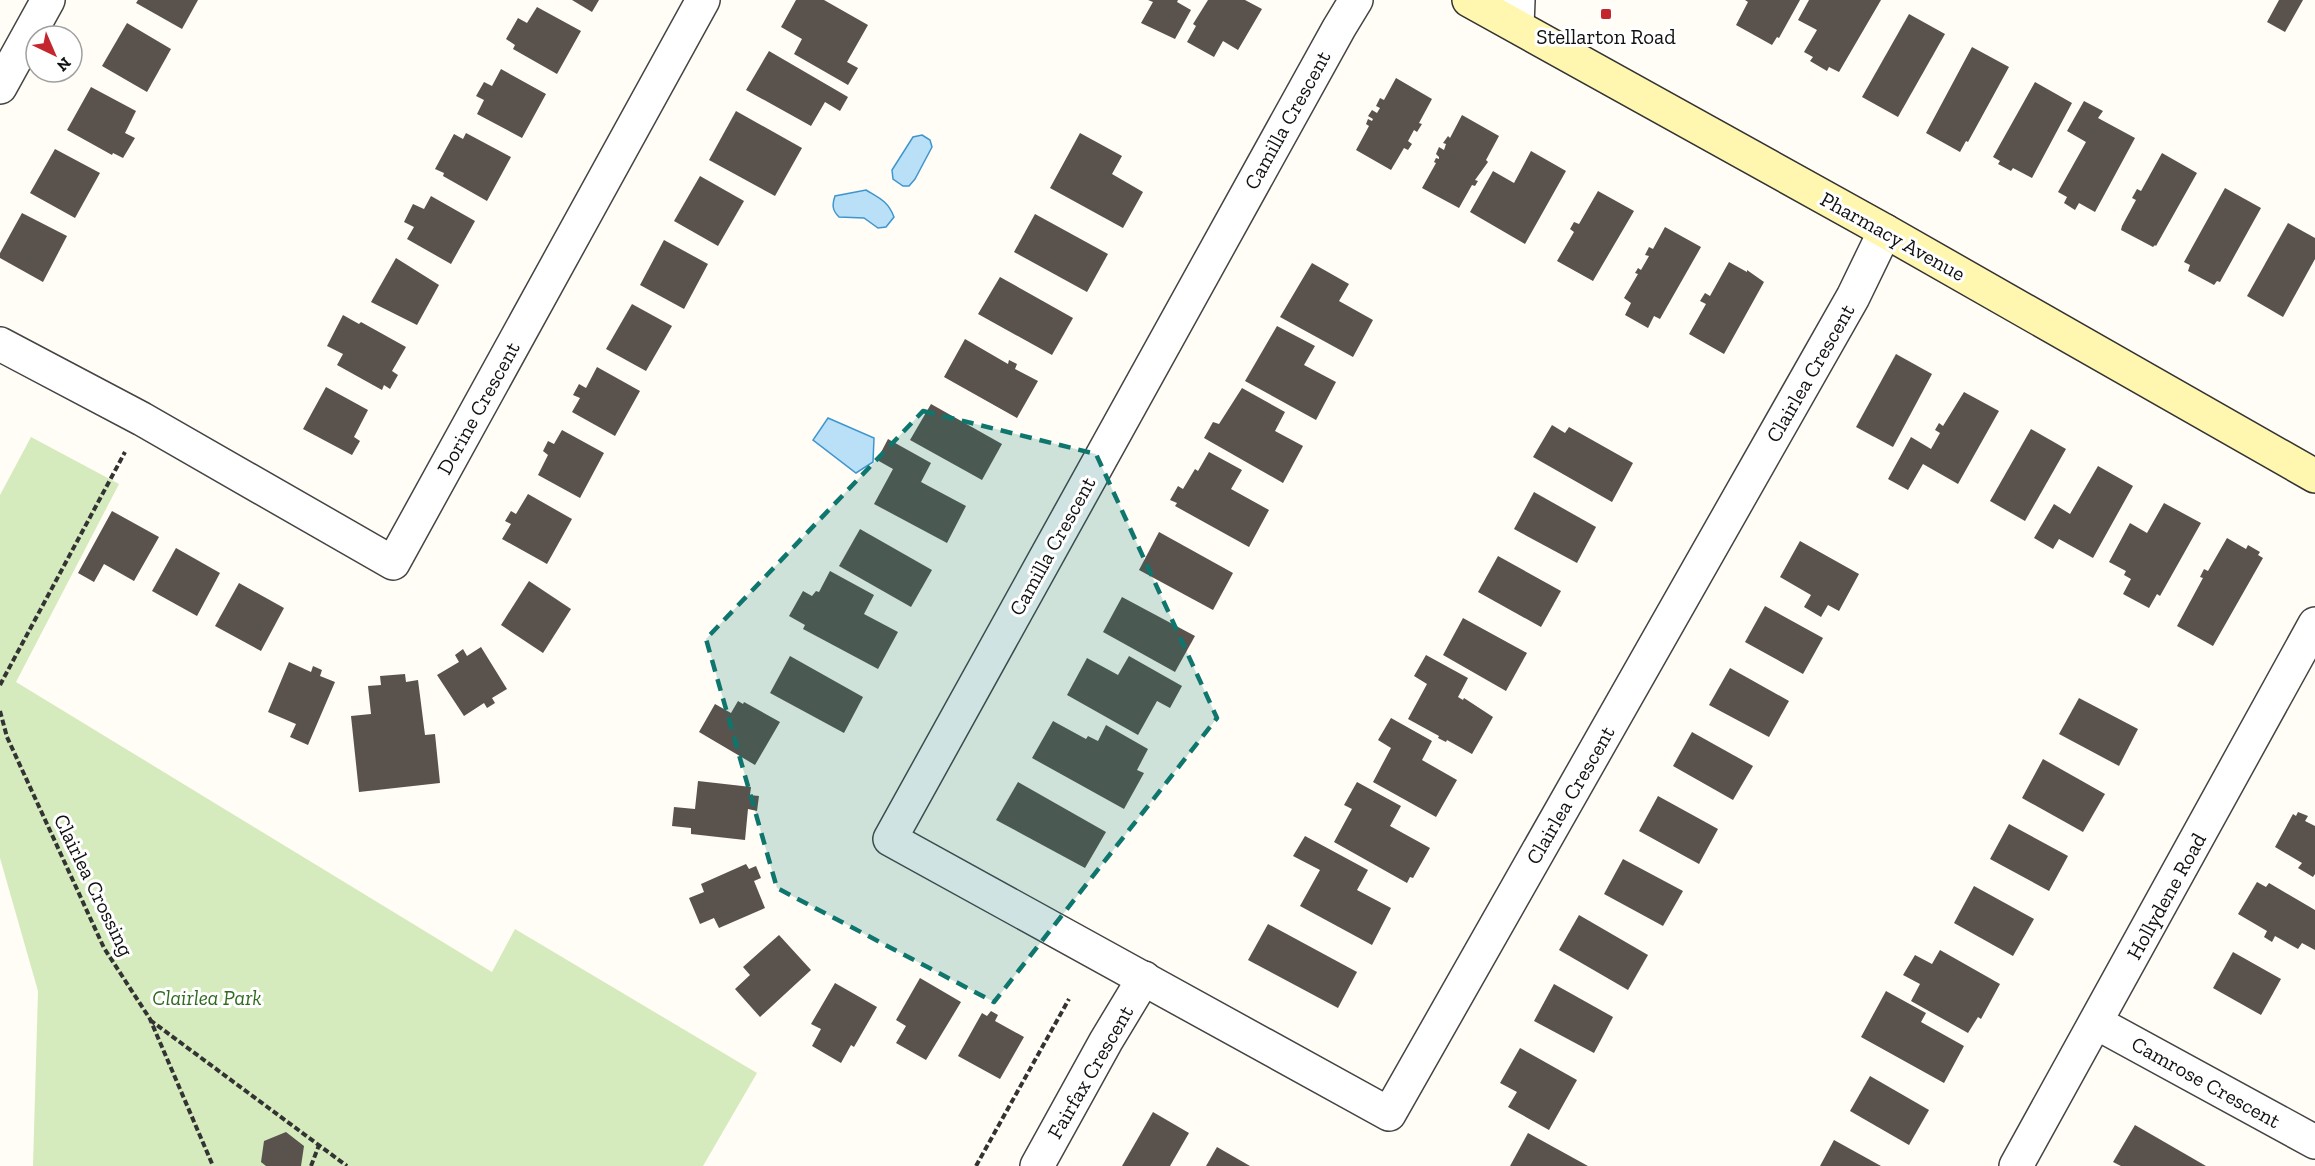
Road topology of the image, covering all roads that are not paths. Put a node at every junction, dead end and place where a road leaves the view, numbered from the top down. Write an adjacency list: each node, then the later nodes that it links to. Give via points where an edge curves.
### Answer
1 (48, 0): 6 (street)
2 (703, 0): 8 (street, Dorine Crescent, via 393,563 142,419)
3 (1356, 0): 11 (street, Camilla Crescent, via 890,839)
4 (1469, 0): 5 (street, Pharmacy Avenue)
5 (1518, 13): 7 (street, Pharmacy Avenue)
6 (0, 87)
7 (1885, 231): 9 (street, Pharmacy Avenue); 11 (street, Clairlea Crescent, via 1855,293 1389,1114)
8 (0, 344)
9 (2315, 476)
10 (2315, 624): 12 (street, Hollydene Road)
11 (1144, 978): 14 (street, Fairfax Crescent)
12 (2097, 1023): 13 (street, Camrose Crescent); 15 (street, Hollydene Road)
13 (2315, 1142)
14 (1037, 1166)
15 (2016, 1166)

